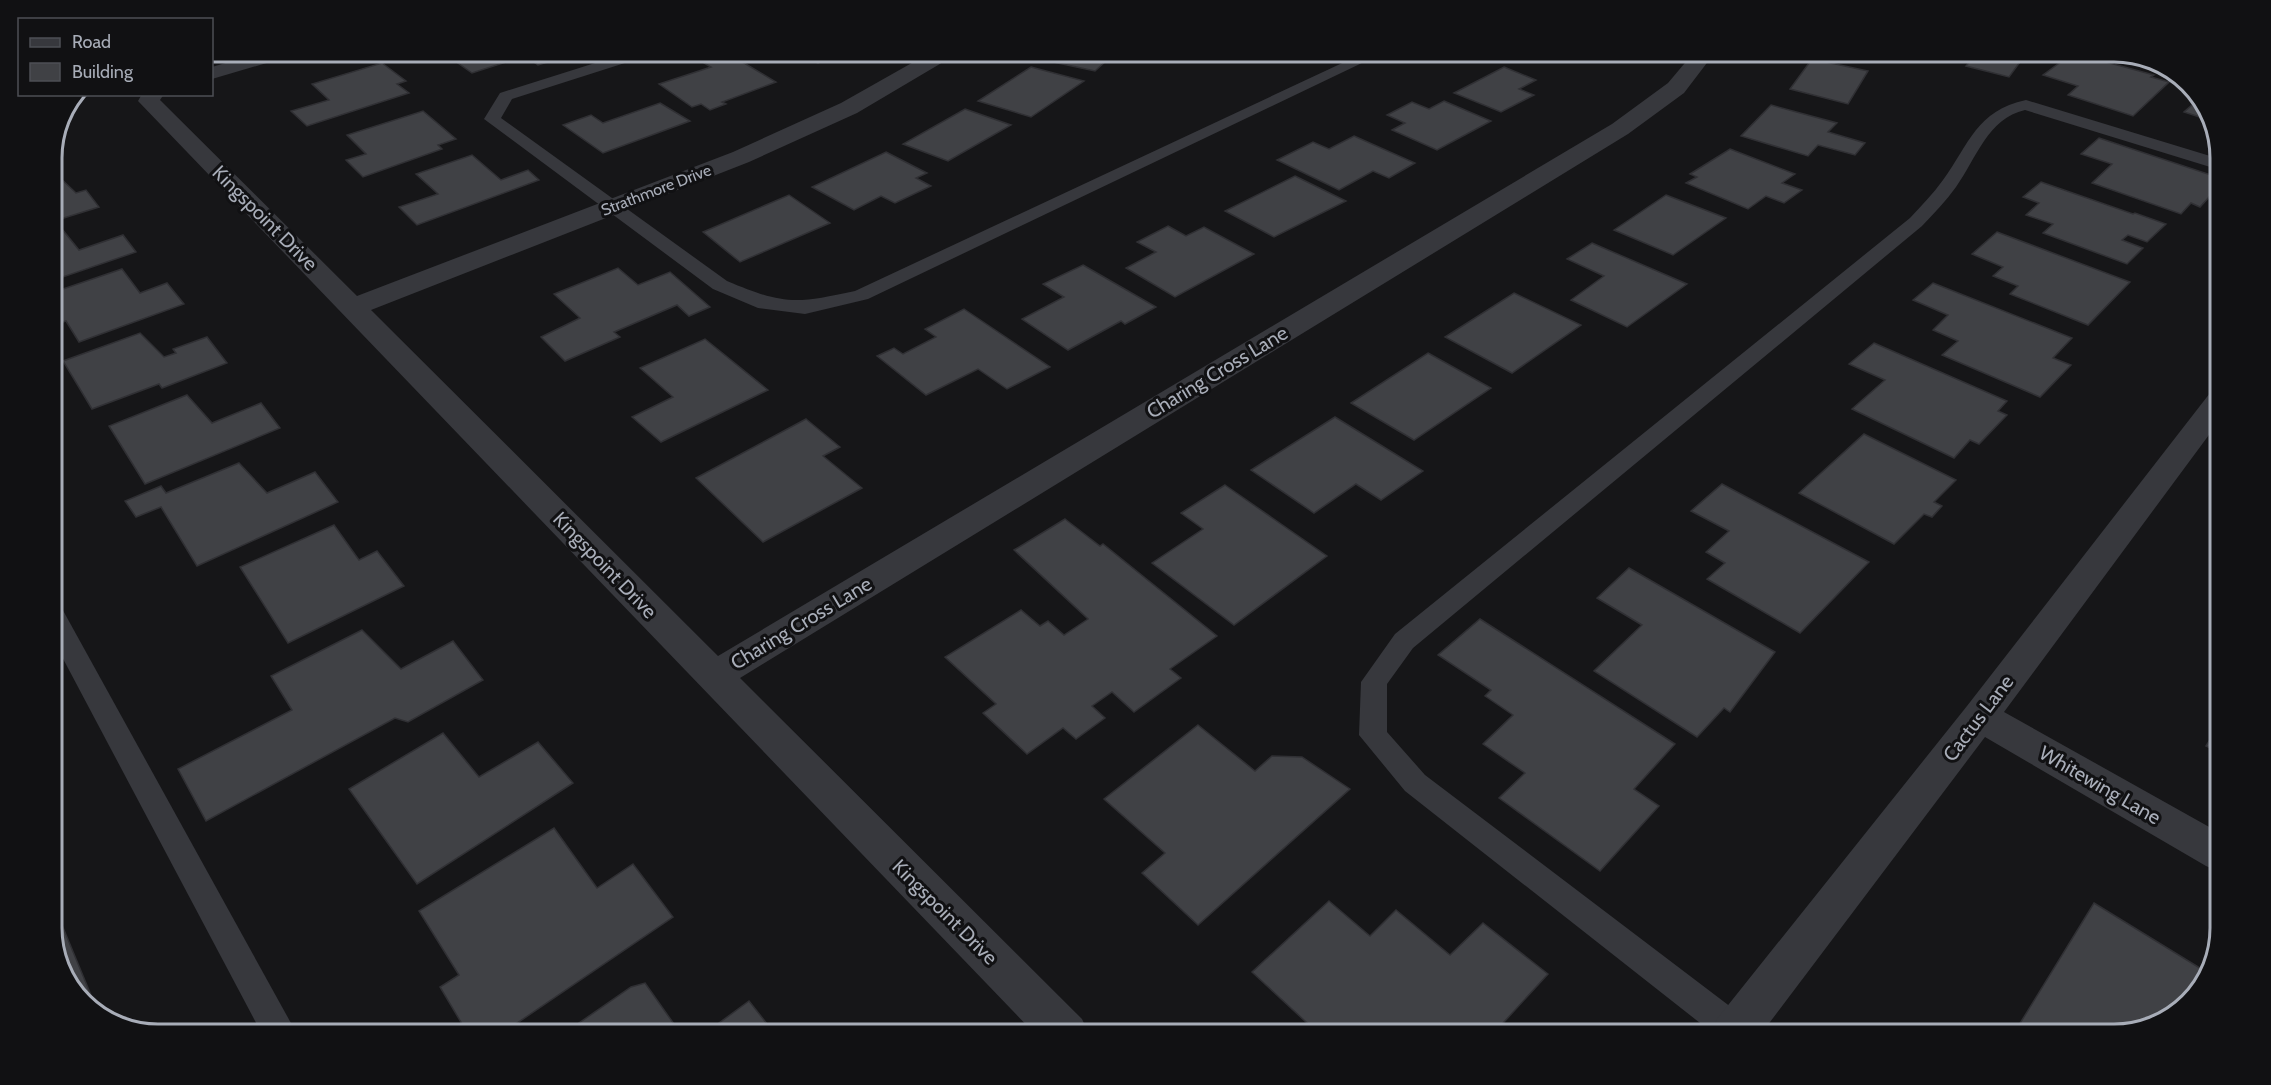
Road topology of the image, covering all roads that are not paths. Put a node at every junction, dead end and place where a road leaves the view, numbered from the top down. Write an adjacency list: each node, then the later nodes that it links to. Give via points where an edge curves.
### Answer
1 (250, 62): 6 (street)
2 (613, 62): 9 (lane, via 506,96 492,119)
3 (929, 62): 9 (street, Strathmore Drive, via 849,108 741,157)
4 (1357, 62): 9 (lane, via 861,296 805,308 765,304 720,285)
5 (1697, 62): 13 (street, Charing Cross Lane, via 1676,88 1620,129)
6 (213, 73)
7 (152, 96): 10 (street, Kingspoint Drive, via 149,101)
8 (2209, 162): 18 (lane, via 2026,105 1995,117 1980,133 1951,182 1916,222 1404,641 1374,682 1373,735 1415,783)
9 (614, 207): 10 (street, Strathmore Drive)
10 (354, 307): 13 (street, Kingspoint Drive)
11 (2209, 413): 14 (street, Cactus Lane)
12 (62, 632): 16 (lane)
13 (714, 676): 17 (street, Kingspoint Drive)
14 (1980, 716): 15 (street, Whitewing Lane); 19 (street, Cactus Lane)
15 (2210, 848)
16 (275, 1024)
17 (1056, 1024)
18 (1724, 1024)
19 (1740, 1024)

